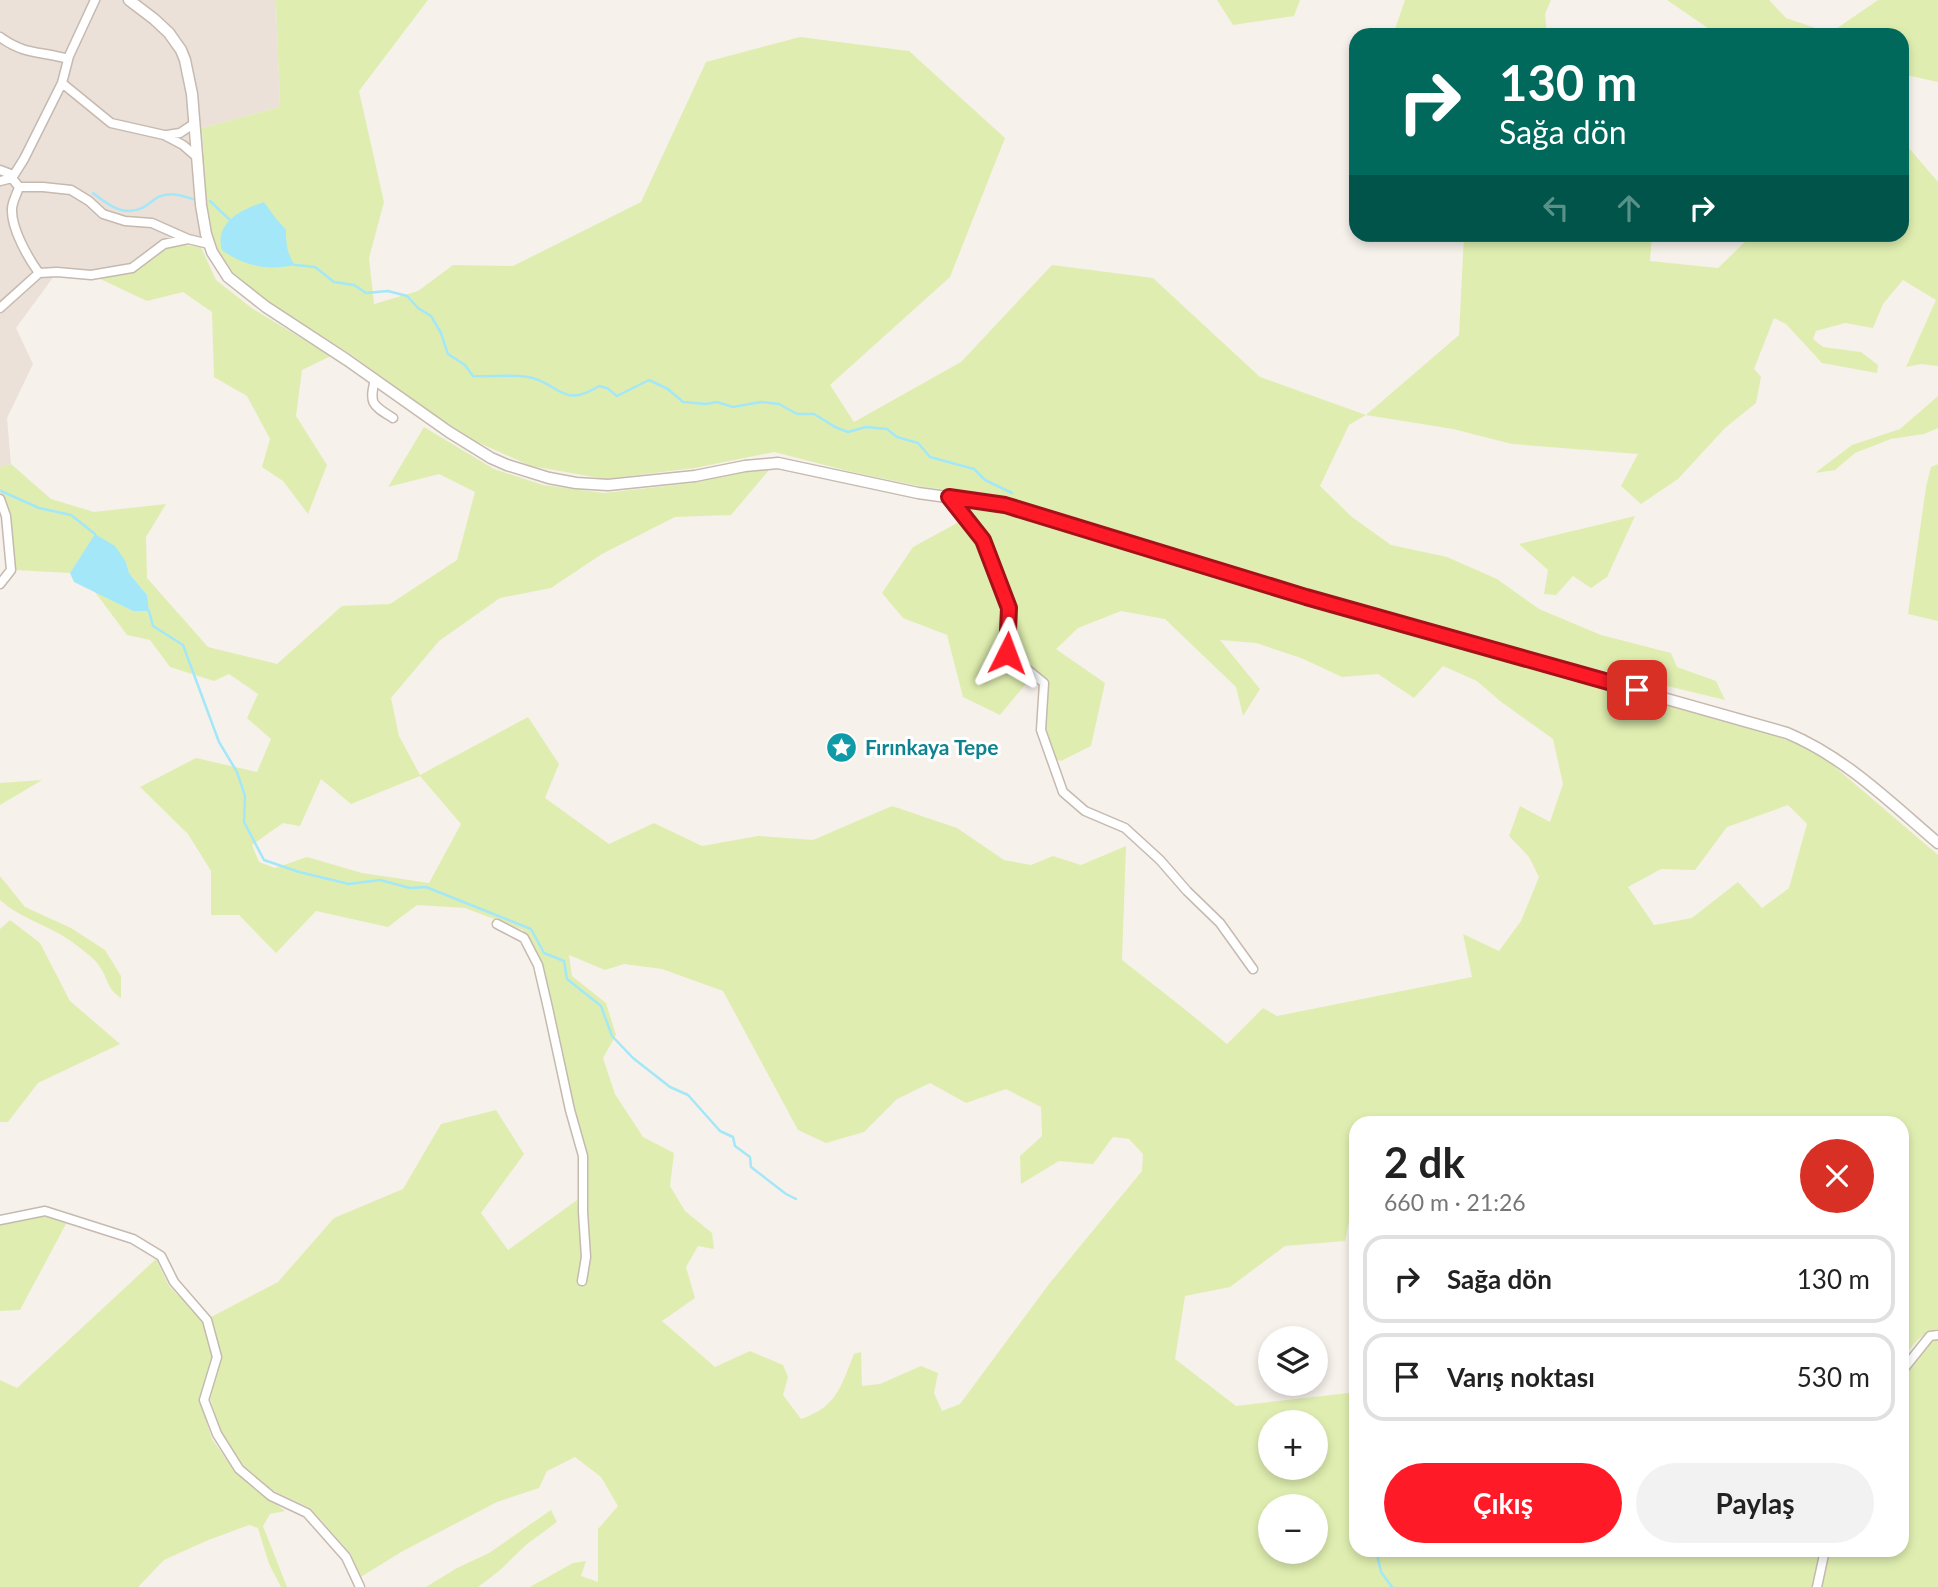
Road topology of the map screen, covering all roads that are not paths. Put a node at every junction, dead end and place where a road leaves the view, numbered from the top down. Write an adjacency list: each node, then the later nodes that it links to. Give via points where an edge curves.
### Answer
1 (94, 0): 4 (street)
2 (129, 0): 6 (street, via 162,26 181,50)
3 (0, 37): 4 (street, via 31,53)
4 (68, 59): 5 (street)
5 (62, 83): 7 (street, via 111,123); 10 (street)
6 (195, 123): 7 (street, via 180,133); 8 (street)
7 (164, 135): 8 (street)
8 (198, 158): 14 (street)
9 (0, 170): 10 (street)
10 (12, 177): 11 (street); 12 (street)
11 (0, 181)
12 (19, 187): 13 (street, via 71,191 103,214 152,223); 15 (street, via 11,208 14,224)
13 (188, 239): 14 (street); 15 (street, via 164,244 132,268 91,275)
14 (209, 244): 17 (street, via 234,283)
15 (39, 272): 16 (street)
16 (0, 308)
17 (375, 379): 18 (street, via 371,396 376,407); 19 (street, via 472,447 507,465 550,478 619,485 778,463)
18 (393, 418)
19 (949, 497): 22 (street, via 1005,505 1292,593 1787,733 1829,754); 24 (street, via 983,540 1009,608 1007,653 1044,683 1041,730 1063,792 1085,811 1125,828 1160,860 1220,923)
20 (0, 499): 21 (street, via 11,570)
21 (0, 584)
22 (1938, 843)
23 (497, 924): 26 (street, via 524,938 538,965 583,1156)
24 (1253, 969)
25 (0, 1220): 30 (street, via 45,1211 133,1238 161,1256 174,1282 207,1320 217,1357 204,1400 217,1434 239,1469 271,1496 307,1513 346,1557)
26 (583, 1281)
27 (1938, 1335): 28 (street, via 1930,1336)
28 (1909, 1362)
29 (1823, 1557): 31 (street)
30 (360, 1587)
31 (1817, 1587)

